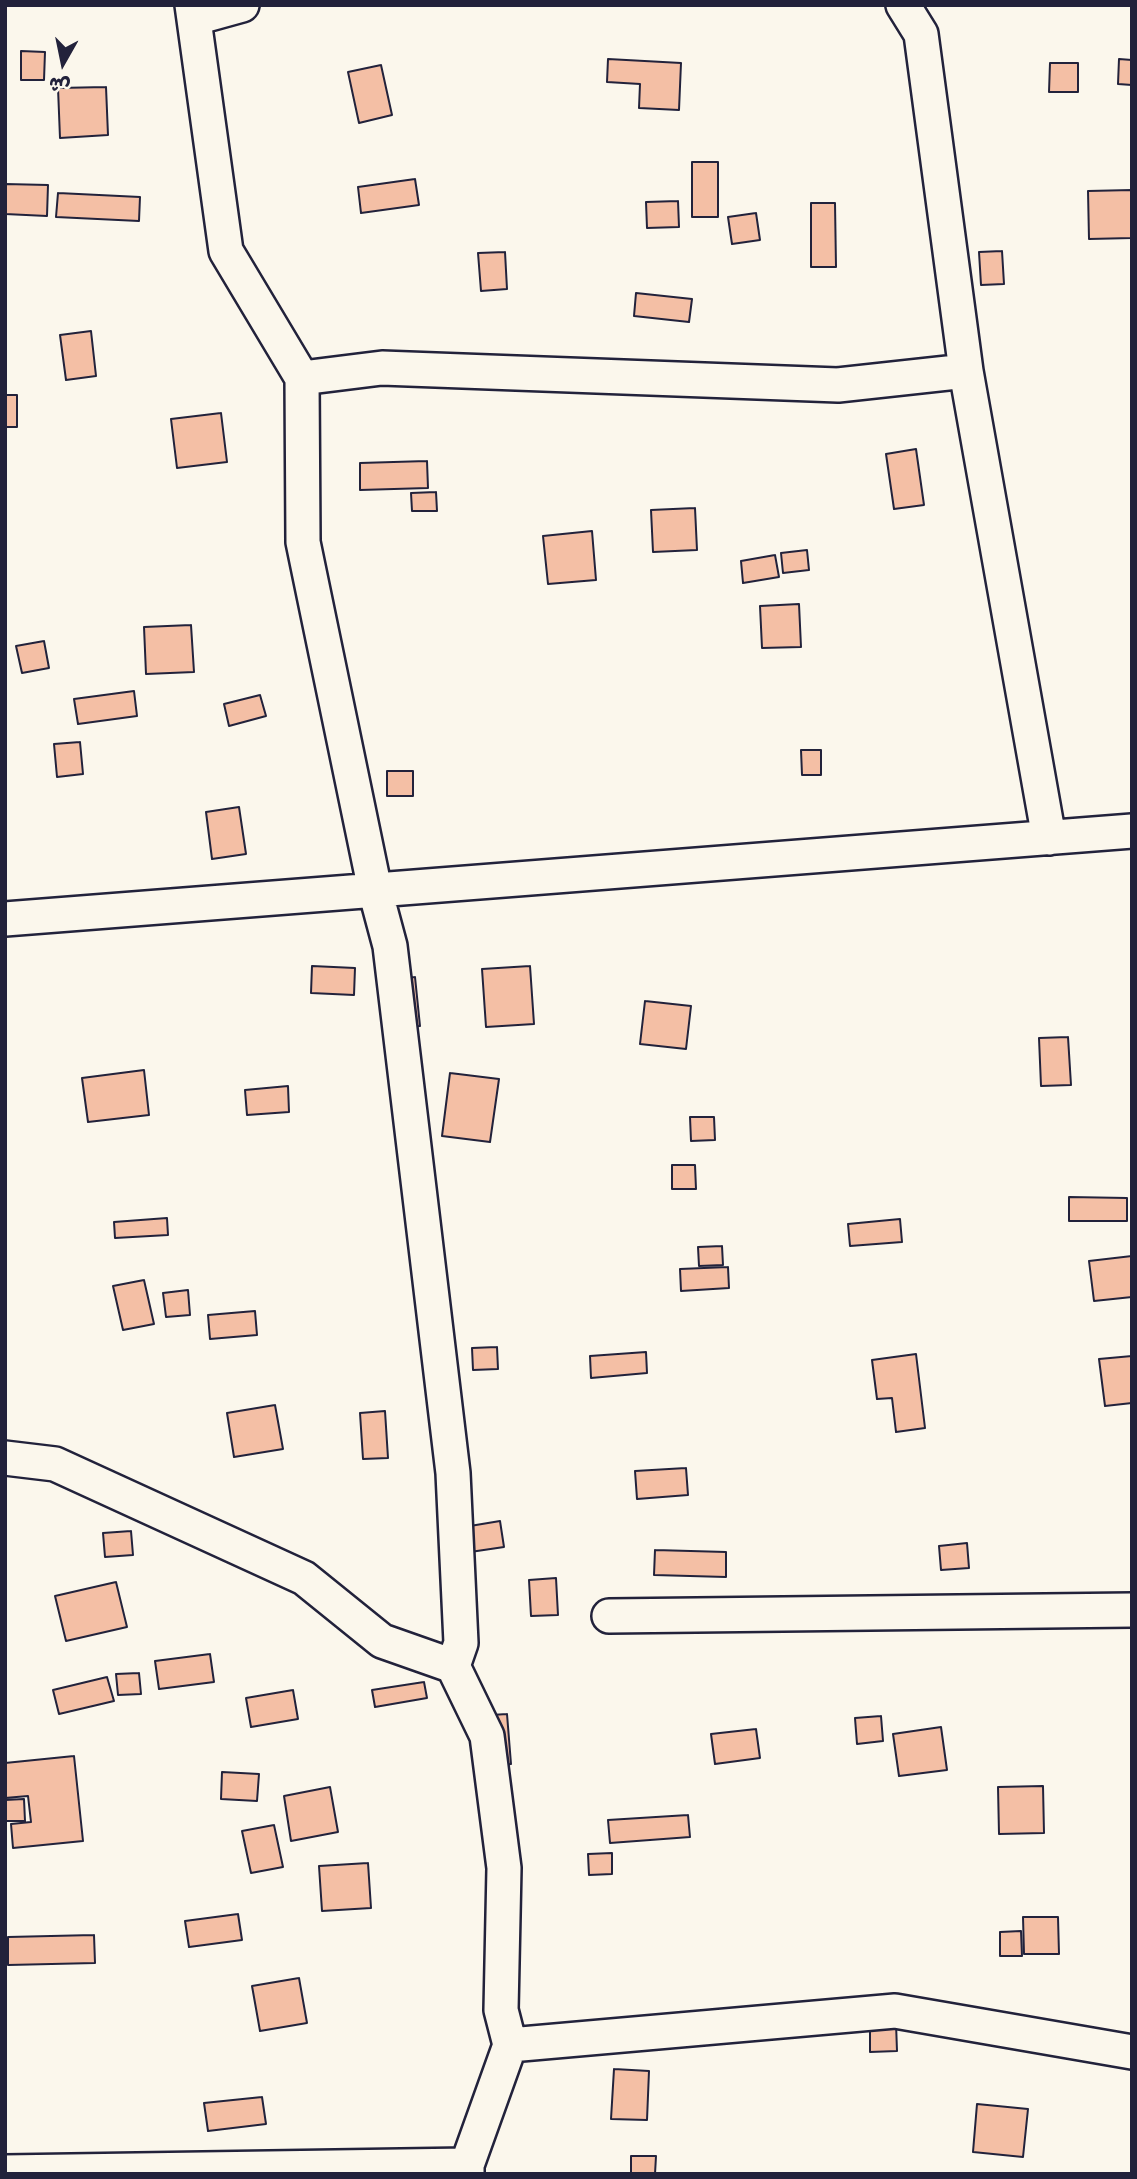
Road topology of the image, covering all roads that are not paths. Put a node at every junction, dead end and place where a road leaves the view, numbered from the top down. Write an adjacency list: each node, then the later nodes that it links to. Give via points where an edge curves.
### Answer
1 (242, 5): 3 (street)
2 (903, 5): 4 (street, via 921,34)
3 (193, 12): 5 (street, via 226,251)
4 (966, 371): 5 (street, via 838,385 382,368); 7 (street)
5 (302, 378): 8 (street, via 303,542)
6 (1132, 831): 7 (street)
7 (1049, 838): 8 (street)
8 (375, 890): 9 (street); 13 (street, via 390,946 453,1473 461,1643)
9 (5, 919)
10 (5, 1458): 13 (street, via 54,1464 304,1578 382,1641)
11 (1132, 1610): 12 (street)
12 (608, 1616)
13 (453, 1667): 14 (street, via 487,1736 504,1868 501,2011)
14 (510, 2045): 15 (street, via 895,2011); 16 (street)
15 (1132, 2052)
16 (467, 2169): 17 (street)
17 (5, 2172)

